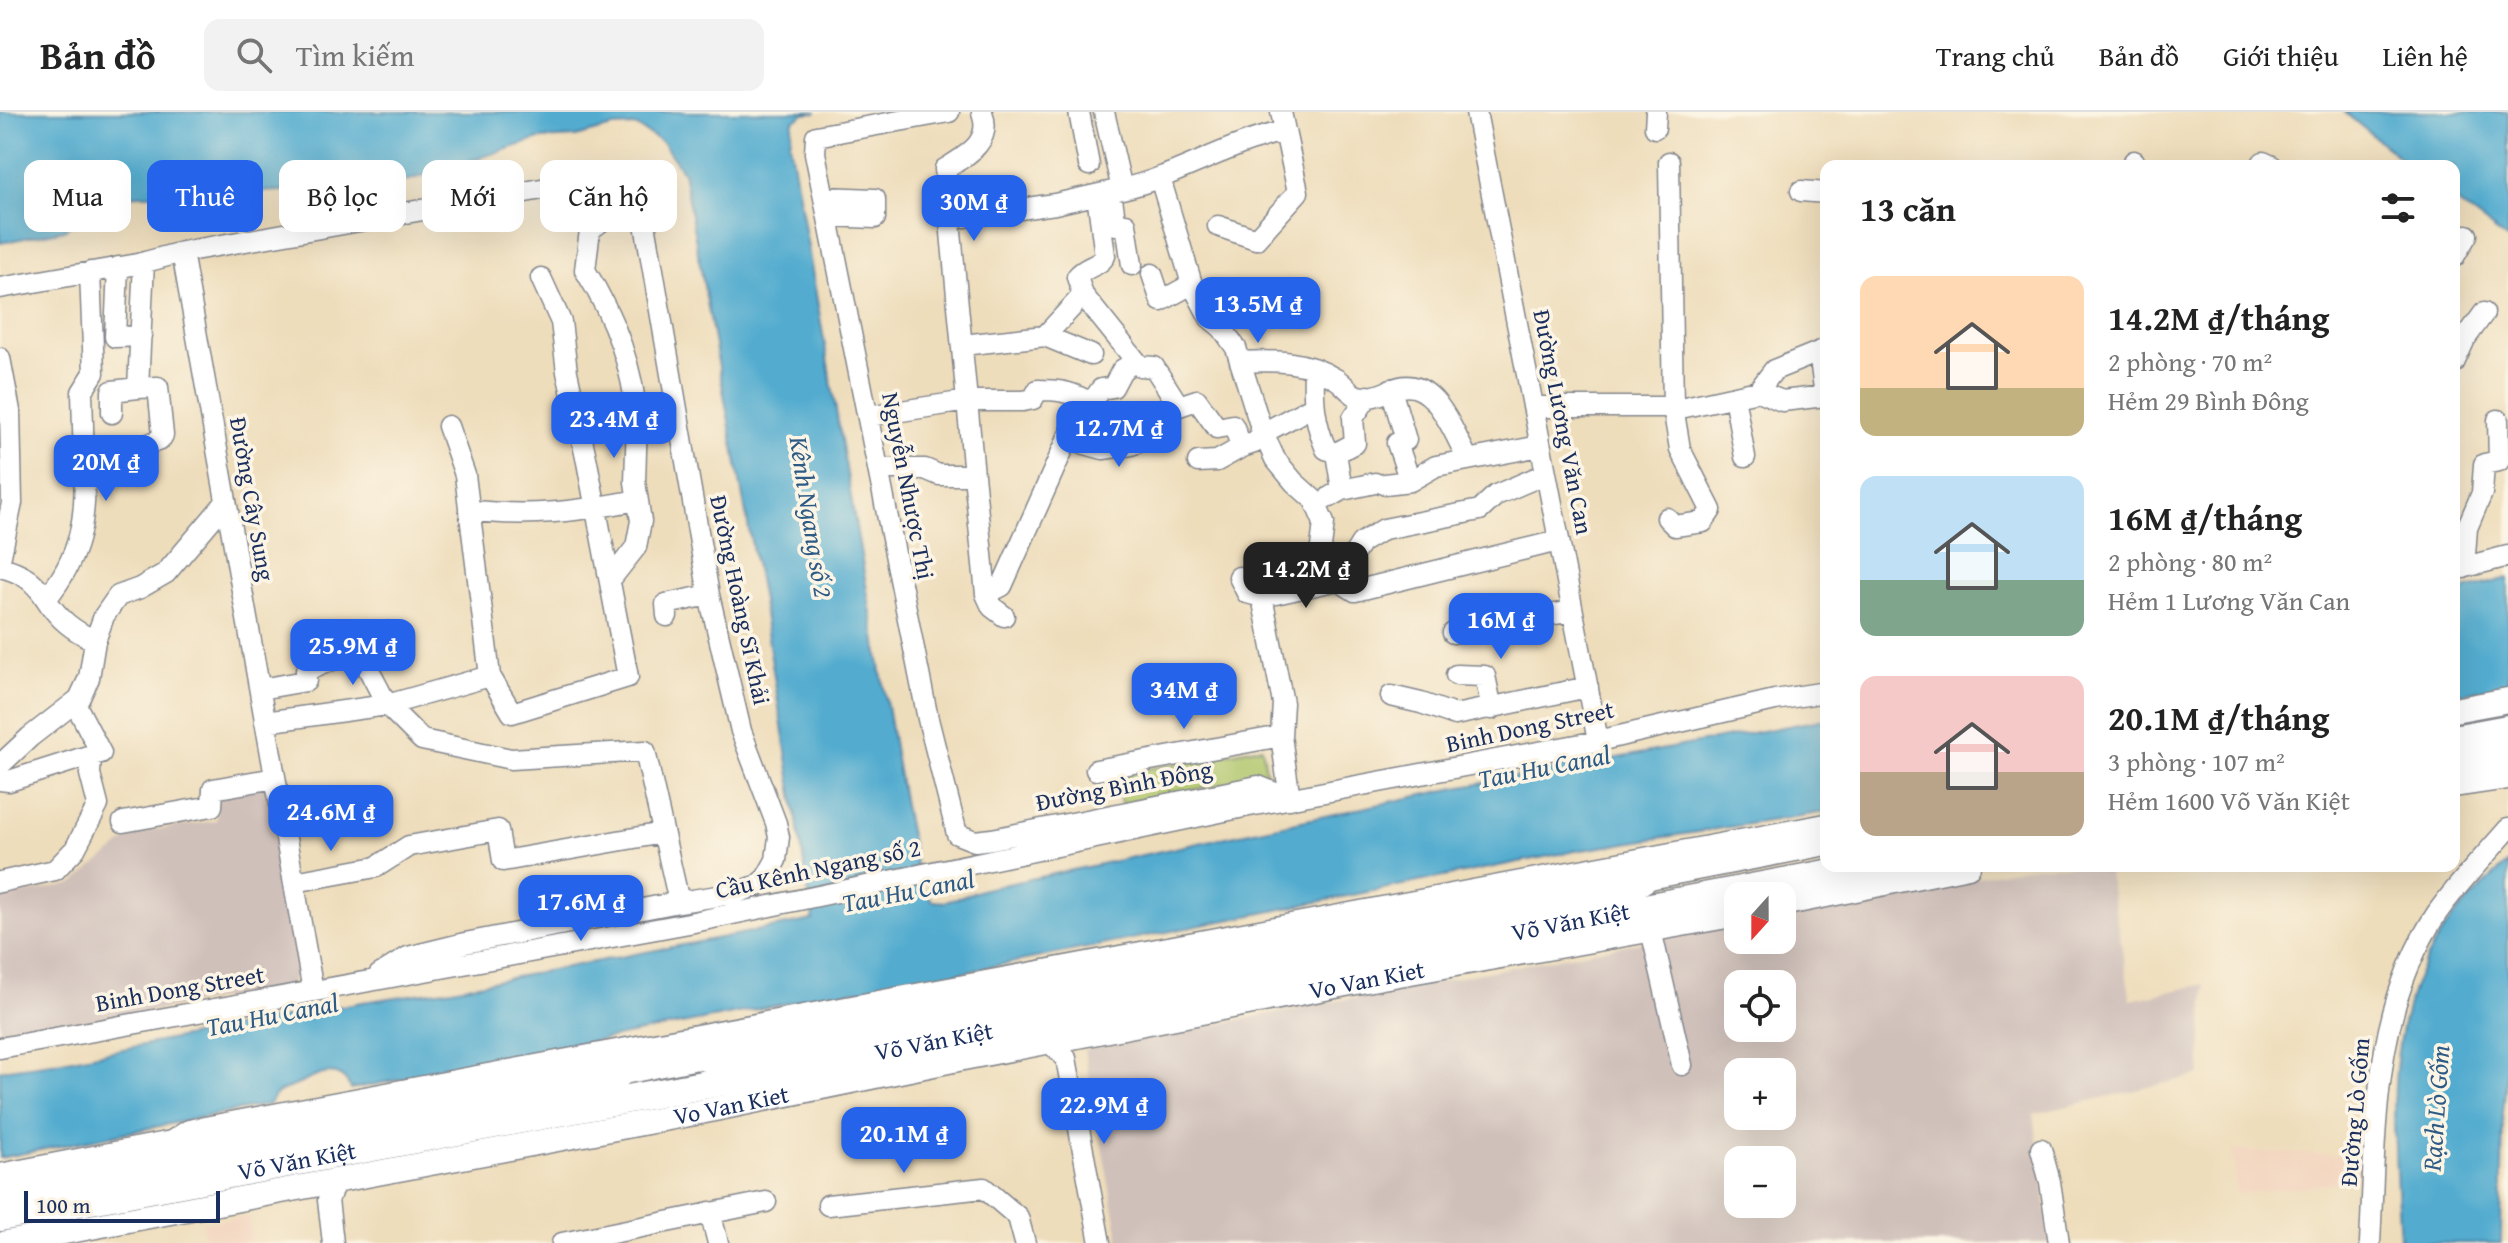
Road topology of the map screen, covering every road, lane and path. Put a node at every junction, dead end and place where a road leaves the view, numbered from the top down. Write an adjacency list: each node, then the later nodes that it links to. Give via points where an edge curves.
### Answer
1 (949, 112): 54 (street, Nguyễn Nhược Thị, via 816,136 815,153)
2 (982, 112): 14 (street, via 986,124 981,141 945,169)
3 (1079, 112): 8 (street)
4 (1104, 112): 12 (street)
5 (1476, 112): 50 (street, Đường Lương Văn Can)
6 (1283, 121): 9 (street); 15 (street, via 1298,192 1256,239)
7 (1669, 162): 51 (street)
8 (1089, 165)
9 (1160, 178): 12 (street); 27 (street)
10 (540, 189): 20 (street)
11 (1801, 191): 13 (street)
12 (1110, 192): 14 (street); 22 (street, via 1116,225 1126,224); 29 (street, via 1105,256 1077,277)
13 (1820, 193)
14 (950, 219): 33 (street)
15 (1218, 226)
16 (590, 232): 55 (street, via 585,270 606,304 635,389)
17 (646, 232): 53 (street, Đường Hoàng Sĩ Khải)
18 (2467, 235): 19 (street)
19 (2460, 247)
20 (182, 252): 21 (street); 75 (street, Đường Cây Sung)
21 (144, 262): 23 (street); 31 (street)
22 (1132, 265)
23 (118, 267): 24 (street); 31 (street, via 115,337)
24 (90, 272): 28 (street); 67 (street, via 94,373 82,392)
25 (1152, 274): 27 (street, via 1161,301)
26 (541, 278): 77 (street, via 561,322)
27 (1192, 284): 38 (street)
28 (0, 288)
29 (1083, 295): 32 (street); 39 (street)
30 (2484, 313): 34 (street)
31 (141, 336): 41 (street)
32 (1045, 336): 33 (street); 36 (street)
33 (962, 345): 48 (street)
34 (2460, 350)
35 (1820, 352): 43 (street, via 1774,370)
36 (1091, 355)
37 (0, 358): 73 (street, via 10,411)
38 (1240, 362): 40 (street, via 1279,359); 59 (street)
39 (1138, 364): 47 (street, via 1122,370 1113,387); 62 (street, via 1154,367 1179,406 1197,400 1217,428 1233,425)
40 (1314, 369): 44 (street, via 1356,395); 49 (street)
41 (138, 388): 52 (street, via 112,391); 67 (street, via 158,387 160,440 128,459)
42 (1391, 389): 44 (street); 65 (street, via 1415,385 1433,397); 71 (street, via 1406,440 1397,443)
43 (1758, 391): 45 (street); 46 (street, via 1782,401)
44 (1368, 396): 63 (street, via 1353,418 1355,443)
45 (1734, 396): 51 (street); 64 (street)
46 (1820, 397)
47 (1085, 400): 48 (street, via 1072,393 1038,390 1033,399 1023,401); 60 (street)
48 (967, 401): 54 (street); 70 (street)
49 (1312, 407): 59 (street); 63 (street, via 1326,449)
50 (1533, 407): 51 (street); 61 (street, Đường Lương Văn Can)
51 (1673, 407): 79 (street, via 1680,449 1711,510 1703,522 1675,526)
52 (112, 413)
53 (678, 416): 55 (street); 90 (street, Đường Hoàng Sĩ Khải)
54 (868, 416): 68 (street, Nguyễn Nhược Thị)
55 (637, 420): 74 (street)
56 (2498, 420): 83 (street, via 2499,461 2484,464 2482,493)
57 (448, 426): 78 (street, via 465,475)
58 (1167, 431): 60 (street, via 1103,449)
59 (1263, 433): 62 (street); 76 (street, via 1275,459)
60 (1067, 439): 89 (street, via 1002,586)
61 (1540, 446): 65 (street); 69 (street, Đường Lương Văn Can)
62 (1242, 447): 66 (street, via 1217,461)
63 (1336, 453): 72 (street)
64 (1745, 457)
65 (1468, 459): 71 (street, via 1436,466)
66 (1198, 462)
67 (84, 463): 92 (street, via 86,483 74,558)
68 (879, 469): 70 (street); 132 (street, Nguyễn Nhược Thị, via 928,719 957,834)
69 (1545, 474): 80 (street, Đường Lương Văn Can); 88 (street, via 1496,495 1480,510 1384,529 1361,543)
70 (974, 475): 89 (street)
71 (1410, 481): 72 (street)
72 (1342, 490): 76 (street)
73 (6, 493): 82 (street, via 9,524)
74 (637, 500): 77 (street); 87 (street, via 641,521 636,547)
75 (226, 502): 98 (street, via 166,573 118,596); 103 (street, Đường Cây Sung)
76 (1316, 504): 88 (street, via 1324,523 1321,547)
77 (596, 508): 78 (street, via 509,516); 87 (street)
78 (469, 510): 101 (street)
79 (1667, 518)
80 (1558, 541): 88 (street, via 1355,591); 93 (street, Đường Lương Văn Can)
81 (2508, 556): 85 (street)
82 (0, 560)
83 (2460, 564)
84 (0, 567): 92 (street, via 20,571)
85 (2460, 569)
86 (1239, 577): 91 (street, via 1247,593)
87 (610, 580): 101 (street, via 628,677 512,713)
88 (1334, 581): 91 (street)
89 (986, 594): 95 (street)
90 (709, 595): 94 (street, via 666,604); 137 (street, Đường Hoàng Sĩ Khải, via 741,731 776,823 778,851)
91 (1262, 597): 115 (street, via 1283,703)
92 (46, 599): 98 (street, via 70,628)
93 (1572, 611): 97 (street); 102 (street, Đường Lương Văn Can)
94 (667, 616)
95 (1004, 616)
96 (387, 632): 99 (street, via 356,643)
97 (1453, 633)
98 (95, 641): 107 (street, via 89,678)
99 (358, 649): 103 (street, via 306,671 306,681); 108 (street)
100 (1456, 675): 109 (street, via 1485,676)
101 (490, 676): 108 (street)
102 (1588, 687): 109 (street); 117 (street, Đường Lương Văn Can)
103 (260, 689): 112 (street, Đường Cây Sung)
104 (1820, 693): 117 (street, Binh Dong Street)
105 (1391, 696): 109 (street, via 1455,715)
106 (2508, 700): 110 (main road)
107 (75, 703): 119 (street, via 101,753); 121 (street)
108 (387, 705): 112 (street); 131 (street, via 422,740 511,759 645,751)
109 (1492, 709)
110 (2460, 709)
111 (2508, 714): 113 (highway)
112 (265, 722): 124 (street, Đường Cây Sung)
113 (2460, 722)
114 (2508, 729): 116 (highway)
115 (1281, 736): 122 (street); 127 (street)
116 (2460, 738)
117 (1598, 741): 127 (street, Binh Dong Street)
118 (2508, 754): 120 (highway)
119 (91, 755): 125 (street); 138 (street, via 98,805 75,849 55,870)
120 (2460, 763)
121 (0, 765)
122 (1096, 770)
123 (2508, 777): 126 (main road)
124 (275, 778): 129 (street, via 213,789 212,806); 139 (street, Đường Cây Sung)
125 (0, 780)
126 (2460, 784)
127 (1290, 799): 128 (street, Binh Dong Street); 132 (street, Đường Bình Đông, via 1258,786 992,839)
128 (1244, 807): 144 (street, Cầu Kênh Ngang số 2, via 689,923)
129 (123, 822)
130 (2508, 829): 168 (street, Đường Lò Gốm, via 2437,913 2396,1001 2381,1060)
131 (663, 833): 139 (street, via 503,861 498,830 409,846 376,867); 141 (street)
132 (966, 838)
133 (1820, 838): 150 (highway, Võ Văn Kiệt, via 1649,875 1635,884 712,1058 697,1055)
134 (1820, 838): 151 (main road, Võ Văn Kiệt, via 189,1132)
135 (1837, 872): 159 (highway, Võ Văn Kiệt)
136 (1939, 872): 140 (main road)
137 (766, 878): 141 (street, Binh Dong Street, via 737,893)
138 (0, 882)
139 (294, 882): 146 (street, Đường Cây Sung)
140 (1796, 901)
141 (679, 902): 145 (street, Binh Dong Street, via 408,957)
142 (1724, 917): 143 (main road, Vo Van Kiet)
143 (1651, 930): 148 (main road, Vo Van Kiet, via 1078,1036); 149 (street)
144 (402, 975): 145 (street, Binh Dong Street)
145 (370, 981): 146 (street, Binh Dong Street)
146 (313, 991): 147 (street, Binh Dong Street)
147 (0, 1048)
148 (1057, 1050): 154 (main road, Vo Van Kiet, via 700,1112); 166 (street)
149 (1682, 1065)
150 (623, 1070): 151 (main road, Võ Văn Kiệt, via 612,1067 192,1145); 155 (highway, Võ Văn Kiệt, via 614,1077)
151 (172, 1143): 153 (main road, Võ Văn Kiệt)
152 (2041, 1149): 167 (street)
153 (0, 1176)
154 (324, 1188): 161 (main road, Vo Van Kiet); 162 (street)
155 (0, 1193)
156 (766, 1202): 158 (street)
157 (828, 1205): 165 (street, via 984,1188 1018,1217)
158 (710, 1212): 160 (street); 164 (street)
159 (0, 1217)
160 (666, 1233): 163 (street, via 610,1233)
161 (6, 1243)
162 (333, 1243)
163 (562, 1243)
164 (718, 1243)
165 (1025, 1243)
166 (1100, 1243)
167 (2059, 1243)
168 (2370, 1243)

